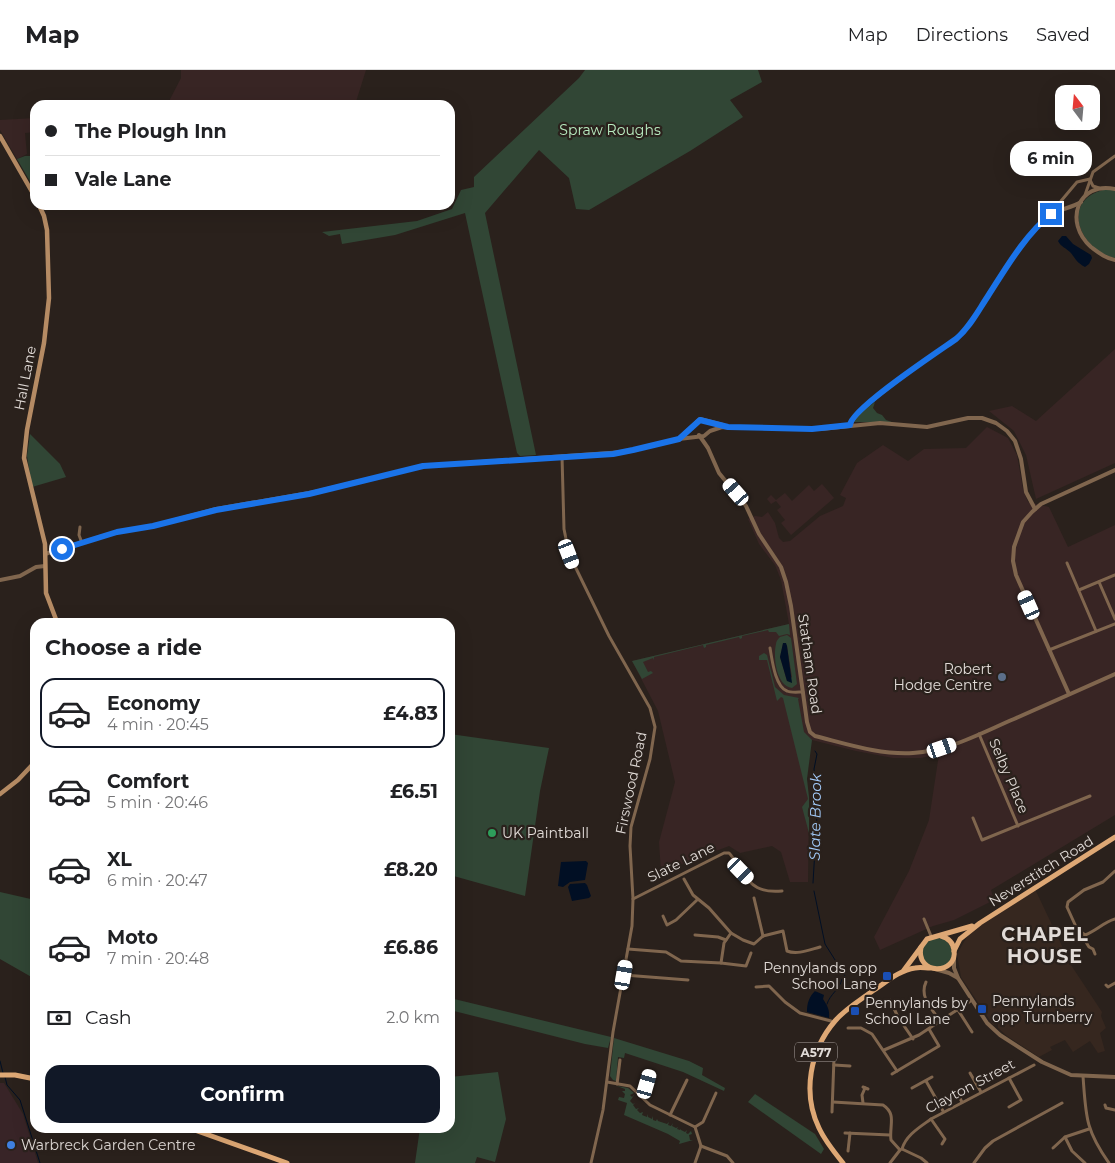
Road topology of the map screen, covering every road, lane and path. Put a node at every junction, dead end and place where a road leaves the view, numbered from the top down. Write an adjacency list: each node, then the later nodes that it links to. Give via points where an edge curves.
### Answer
1 (0, 136): 4 (main road)
2 (1115, 156): 3 (street, via 1095,170)
3 (1090, 179): 5 (street, via 1092,186); 7 (street); 8 (street, via 1077,182)
4 (30, 188)
5 (1099, 188): 6 (street); 7 (street)
6 (1115, 188)
7 (1085, 197): 9 (street)
8 (1061, 201)
9 (1081, 202): 11 (street); 12 (street)
10 (41, 210): 27 (main road, Hall Lane, via 47,230 49,298 24,458)
11 (1065, 210): 12 (street); 16 (street, via 1051,214 1029,237 964,331 878,396 855,416)
12 (1076, 219): 13 (street, via 1084,240 1100,254)
13 (1115, 260)
14 (706, 420): 15 (street); 17 (street); 18 (street)
15 (694, 425): 19 (street); 20 (street)
16 (850, 425): 17 (street, via 812,429); 24 (street, via 927,426 973,418 991,420 1017,444 1026,492)
17 (728, 427): 18 (street)
18 (710, 431): 19 (street, via 704,436); 21 (street, Statham Road)
19 (699, 435): 20 (street); 21 (street, Statham Road)
20 (679, 439): 22 (street, via 624,452)
21 (708, 448): 41 (street, Statham Road, via 719,472 746,506 759,534 781,567 791,606)
22 (562, 456): 26 (street, via 423,466 309,494 216,510); 54 (street, Firswood Road, via 564,529 569,554 654,720 650,759 630,836)
23 (1115, 470): 24 (street)
24 (1036, 509): 39 (street, via 1023,522 1018,533 1013,561)
25 (80, 527): 26 (street)
26 (82, 543): 27 (street)
27 (45, 554): 29 (main road, Hall Lane)
28 (1067, 563): 33 (street)
29 (45, 566): 31 (street); 34 (main road, Hall Lane, via 47,596)
30 (1115, 575): 32 (street)
31 (0, 580)
32 (1099, 582): 33 (street); 35 (street)
33 (1079, 590): 37 (street)
34 (55, 618)
35 (1115, 619)
36 (1115, 624): 37 (street)
37 (1096, 631): 39 (street)
38 (770, 648): 41 (street, via 781,688 788,692)
39 (1049, 650): 42 (street)
40 (1115, 674): 42 (street, Statham Road)
41 (803, 692): 43 (street, Statham Road, via 812,734 873,750 928,751)
42 (1069, 694): 43 (street, Statham Road)
43 (980, 734): 48 (street, Selby Place)
44 (30, 767): 45 (main road)
45 (0, 794)
46 (1090, 796): 48 (street, Selby Place)
47 (973, 818): 48 (street, Selby Place, via 982,840)
48 (1018, 826)
49 (1115, 838): 59 (main road, Neverstitch Road / A577)
50 (1115, 871): 63 (street, via 1104,882 1084,890 1068,902 1067,907 1077,929)
51 (684, 879): 55 (street)
52 (782, 891): 54 (street, Slate Lane, via 757,888 729,852)
53 (754, 898): 64 (street)
54 (633, 899): 69 (street, Firswood Road)
55 (697, 900): 56 (street, via 667,925); 60 (street)
56 (663, 916)
57 (1115, 918): 63 (street)
58 (924, 919): 65 (street)
59 (980, 923): 62 (main road, Neverstitch Road / A577); 70 (main road, Neverstitch Road / A577, via 960,939)
60 (732, 933): 64 (street, via 754,944); 66 (street)
61 (695, 935): 66 (street)
62 (938, 935): 65 (main road, A577); 70 (main road, via 951,942)
63 (1085, 935): 72 (street, via 1084,939)
64 (762, 936): 68 (street, via 783,930 790,953)
65 (931, 936): 67 (main road, A577)
66 (726, 940): 73 (street)
67 (921, 946): 74 (main road, via 920,956); 75 (main road, A577)
68 (820, 947)
69 (628, 949): 73 (street, via 666,952 681,961); 76 (street, Firswood Road)
70 (954, 952): 74 (main road, A577, via 950,964); 77 (street)
71 (750, 953): 73 (street, via 746,966)
72 (1095, 954)
73 (721, 963)
74 (932, 969): 75 (main road, A577, via 916,968); 77 (street)
75 (903, 972): 145 (main road, A577, via 840,1016 823,1038 814,1060 810,1086 813,1110 824,1136)
76 (624, 975): 78 (street); 110 (street, Firswood Road)
77 (958, 978): 84 (street)
78 (688, 980)
79 (926, 982): 87 (street, via 925,998)
80 (1115, 983): 81 (street)
81 (1106, 985)
82 (756, 986): 86 (street, via 769,986 800,1013)
83 (890, 1000): 91 (street)
84 (972, 1000): 85 (street); 103 (street, via 991,1027 1007,1039 1042,1062 1071,1075)
85 (958, 1010): 87 (street); 90 (street)
86 (831, 1021)
87 (940, 1021): 89 (street)
88 (848, 1028): 92 (street, via 861,1028 872,1034)
89 (929, 1029): 91 (street); 99 (street, via 940,1046)
90 (972, 1032)
91 (913, 1039): 92 (street)
92 (884, 1050): 99 (street)
93 (834, 1058): 96 (street)
94 (620, 1060): 111 (street)
95 (1028, 1062): 107 (street, Clayton Street, via 1032,1066)
96 (834, 1065): 97 (street); 118 (street)
97 (851, 1066)
98 (651, 1071): 115 (street, via 647,1084)
99 (897, 1072): 101 (street)
100 (970, 1072): 114 (street)
101 (892, 1074)
102 (0, 1075): 106 (main road)
103 (1083, 1076): 104 (street); 130 (street)
104 (1115, 1076)
105 (932, 1077): 109 (street)
106 (30, 1078)
107 (1009, 1078): 114 (street, Clayton Street); 123 (street, via 1021,1100)
108 (687, 1080): 127 (street)
109 (926, 1081): 113 (street); 126 (street)
110 (607, 1082): 111 (street); 142 (street, Firswood Road)
111 (617, 1084): 115 (street, via 630,1086)
112 (865, 1088): 120 (street)
113 (912, 1088)
114 (981, 1092): 119 (street, Clayton Street)
115 (638, 1093): 127 (street, via 650,1105)
116 (716, 1093): 129 (street, via 703,1122)
117 (958, 1095): 119 (street)
118 (832, 1102): 120 (street); 125 (street)
119 (962, 1102): 126 (street, Clayton Street)
120 (863, 1103): 134 (street, via 888,1108 893,1117)
121 (1062, 1103): 148 (street, via 993,1141)
122 (1105, 1105): 124 (street)
123 (1009, 1107)
124 (1115, 1110)
125 (832, 1112)
126 (944, 1112): 128 (street, Clayton Street)
127 (670, 1115): 129 (street)
128 (932, 1119): 136 (street, via 945,1139); 139 (street, Clayton Street, via 917,1129)
129 (695, 1127): 137 (street)
130 (1089, 1129): 135 (street); 150 (street)
131 (202, 1133): 141 (main road)
132 (845, 1133): 133 (street)
133 (850, 1133): 134 (street); 140 (street)
134 (890, 1135): 139 (street, via 892,1142)
135 (1065, 1137): 138 (street); 149 (street, via 1072,1151)
136 (942, 1144)
137 (701, 1146): 143 (street); 144 (street, via 726,1156)
138 (1053, 1148)
139 (901, 1150): 146 (street, Clayton Street); 147 (street)
140 (848, 1151)
141 (287, 1163)
142 (591, 1163)
143 (695, 1163)
144 (732, 1163)
145 (843, 1163)
146 (890, 1163)
147 (927, 1163)
148 (974, 1163)
149 (1085, 1163)
150 (1109, 1163)

